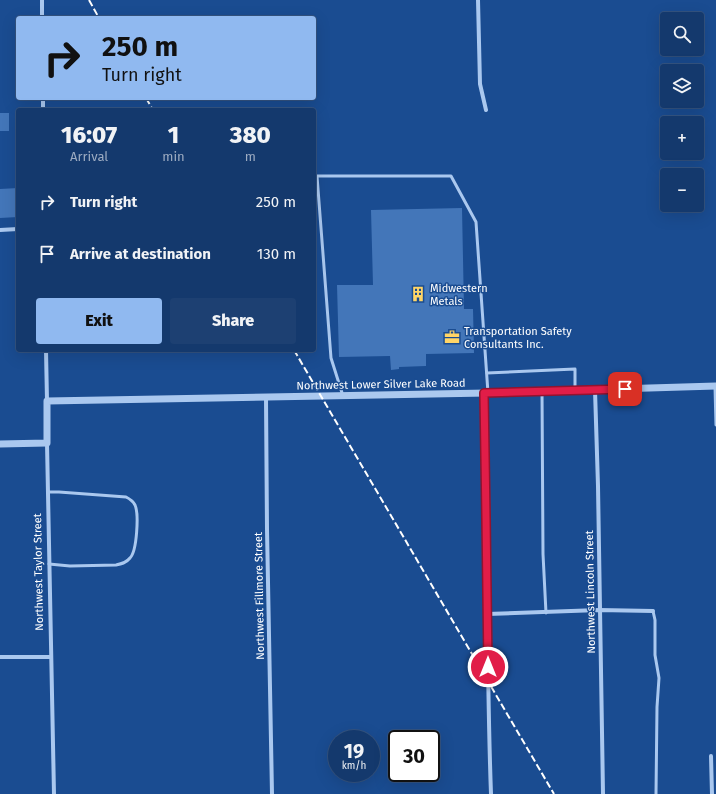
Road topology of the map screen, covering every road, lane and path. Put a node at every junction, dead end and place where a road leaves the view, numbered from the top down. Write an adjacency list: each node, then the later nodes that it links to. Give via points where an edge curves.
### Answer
1 (42, 0): 3 (street)
2 (478, 0): 4 (street, via 480,84)
3 (42, 16)
4 (486, 110)
5 (16, 229): 6 (street)
6 (0, 230)
7 (46, 352): 16 (street, Northwest Taylor Street)
8 (487, 373): 10 (lane, via 575,369); 13 (lane); 14 (lane, via 476,222 451,176 317,176 332,358)
9 (715, 386): 11 (street, Northwest Lower Silver Lake Road); 17 (lane)
10 (575, 390): 11 (street, Northwest Lower Silver Lake Road); 12 (street, Northwest Lower Silver Lake Road)
11 (595, 390): 22 (street, Northwest Lincoln Street)
12 (542, 391): 13 (street, Northwest Lower Silver Lake Road); 24 (lane)
13 (486, 393): 14 (street, Northwest Lower Silver Lake Road); 25 (street)
14 (344, 396): 15 (street, Northwest Lower Silver Lake Road)
15 (266, 398): 16 (street, Northwest Lower Silver Lake Road); 30 (street, Northwest Fillmore Street)
16 (46, 401): 18 (street, Northwest Taylor Street)
17 (716, 425)
18 (47, 443): 19 (street); 20 (street, Northwest Taylor Street)
19 (0, 444)
20 (48, 492): 21 (street, Northwest Taylor Street); 21 (lane, via 126,497 136,506 134,552 123,564)
21 (49, 564): 27 (street, Northwest Taylor Street)
22 (599, 610): 23 (street); 24 (street); 32 (street, Northwest Lincoln Street)
23 (653, 610): 33 (lane, via 659,678)
24 (546, 612): 25 (street)
25 (487, 614): 31 (street)
26 (0, 657): 27 (street)
27 (51, 657): 29 (street, Northwest Taylor Street)
28 (711, 756): 34 (street)
29 (54, 794)
30 (272, 794)
31 (491, 794)
32 (603, 794)
33 (656, 794)
34 (712, 794)

